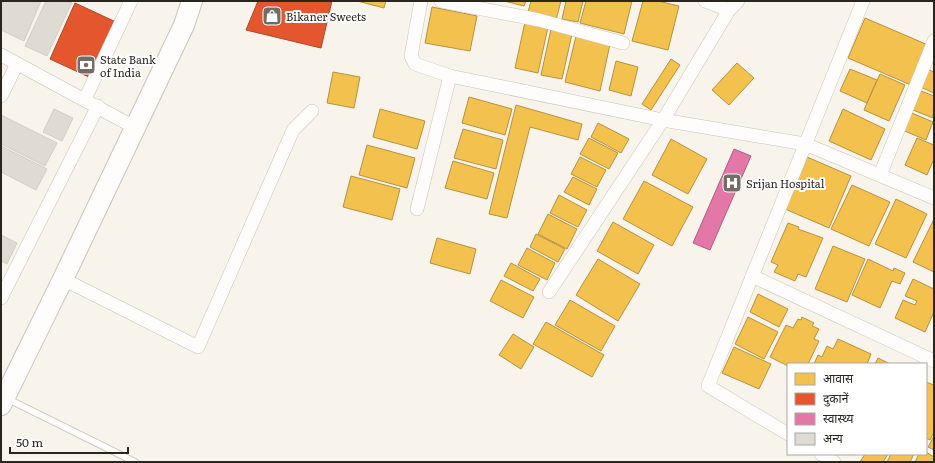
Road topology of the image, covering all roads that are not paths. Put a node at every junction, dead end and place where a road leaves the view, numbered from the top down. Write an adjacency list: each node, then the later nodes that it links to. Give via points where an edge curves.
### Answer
1 (131, 1): 15 (street)
2 (182, 1): 19 (main road)
3 (192, 1): 19 (main road, via 184,26)
4 (421, 1): 13 (street, via 411,56 415,64)
5 (441, 1): 10 (street, via 539,20)
6 (706, 1): 8 (street)
7 (863, 1): 20 (street)
8 (734, 6): 18 (street)
9 (934, 40): 21 (street)
10 (623, 43)
11 (1, 55): 12 (street)
12 (17, 64): 14 (street); 15 (street)
13 (450, 76): 18 (street); 23 (street)
14 (1, 96)
15 (85, 99): 16 (street)
16 (98, 106): 19 (street); 27 (street)
17 (312, 112): 25 (street, via 293,130 198,347)
18 (663, 120): 20 (street); 26 (street)
19 (130, 125): 25 (main road); 29 (main road)
20 (805, 144): 21 (street); 24 (street)
21 (880, 175): 22 (street)
22 (934, 198)
23 (417, 209)
24 (752, 276): 28 (street); 30 (street, via 708,386)
25 (63, 279): 29 (main road)
26 (549, 292)
27 (1, 298)
28 (934, 362)
29 (2, 395): 32 (lane)
30 (787, 433)
31 (823, 455): 33 (street)
32 (136, 462)
33 (834, 462)

